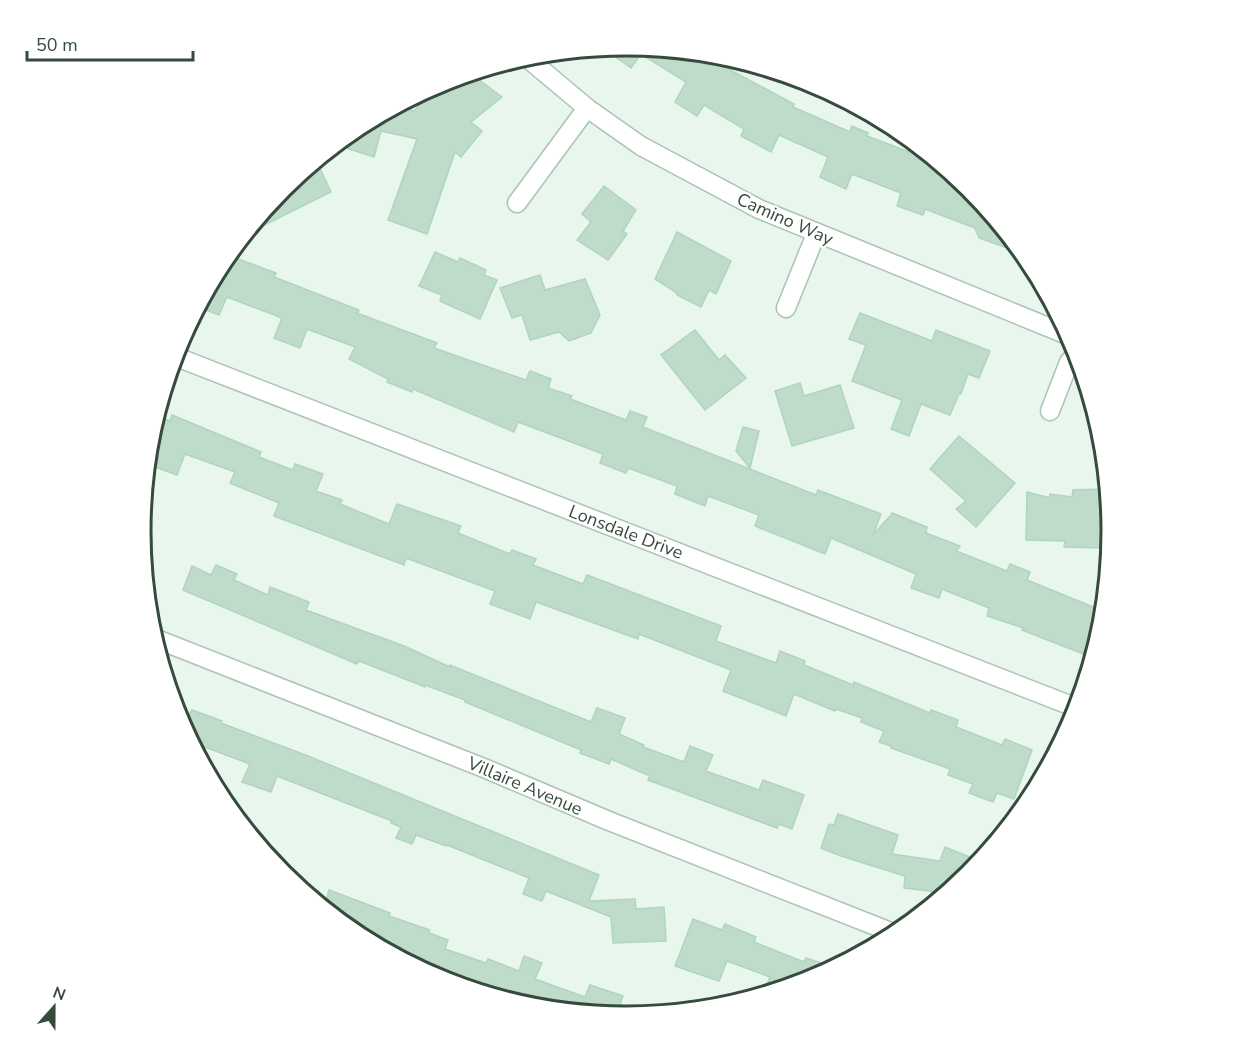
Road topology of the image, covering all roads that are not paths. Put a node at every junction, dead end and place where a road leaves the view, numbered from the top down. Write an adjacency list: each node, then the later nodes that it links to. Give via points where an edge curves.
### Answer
1 (535, 65): 2 (street, Camino Way)
2 (588, 108): 3 (street); 4 (street, Camino Way, via 641,146 759,209)
3 (517, 203)
4 (816, 234): 5 (street); 6 (street, Camino Way)
5 (786, 308)
6 (1057, 331)
7 (183, 360): 11 (street, Lonsdale Drive)
8 (1070, 361): 9 (street)
9 (1050, 411)
10 (164, 642): 12 (street, Villaire Avenue)
11 (1068, 704)
12 (884, 929)

